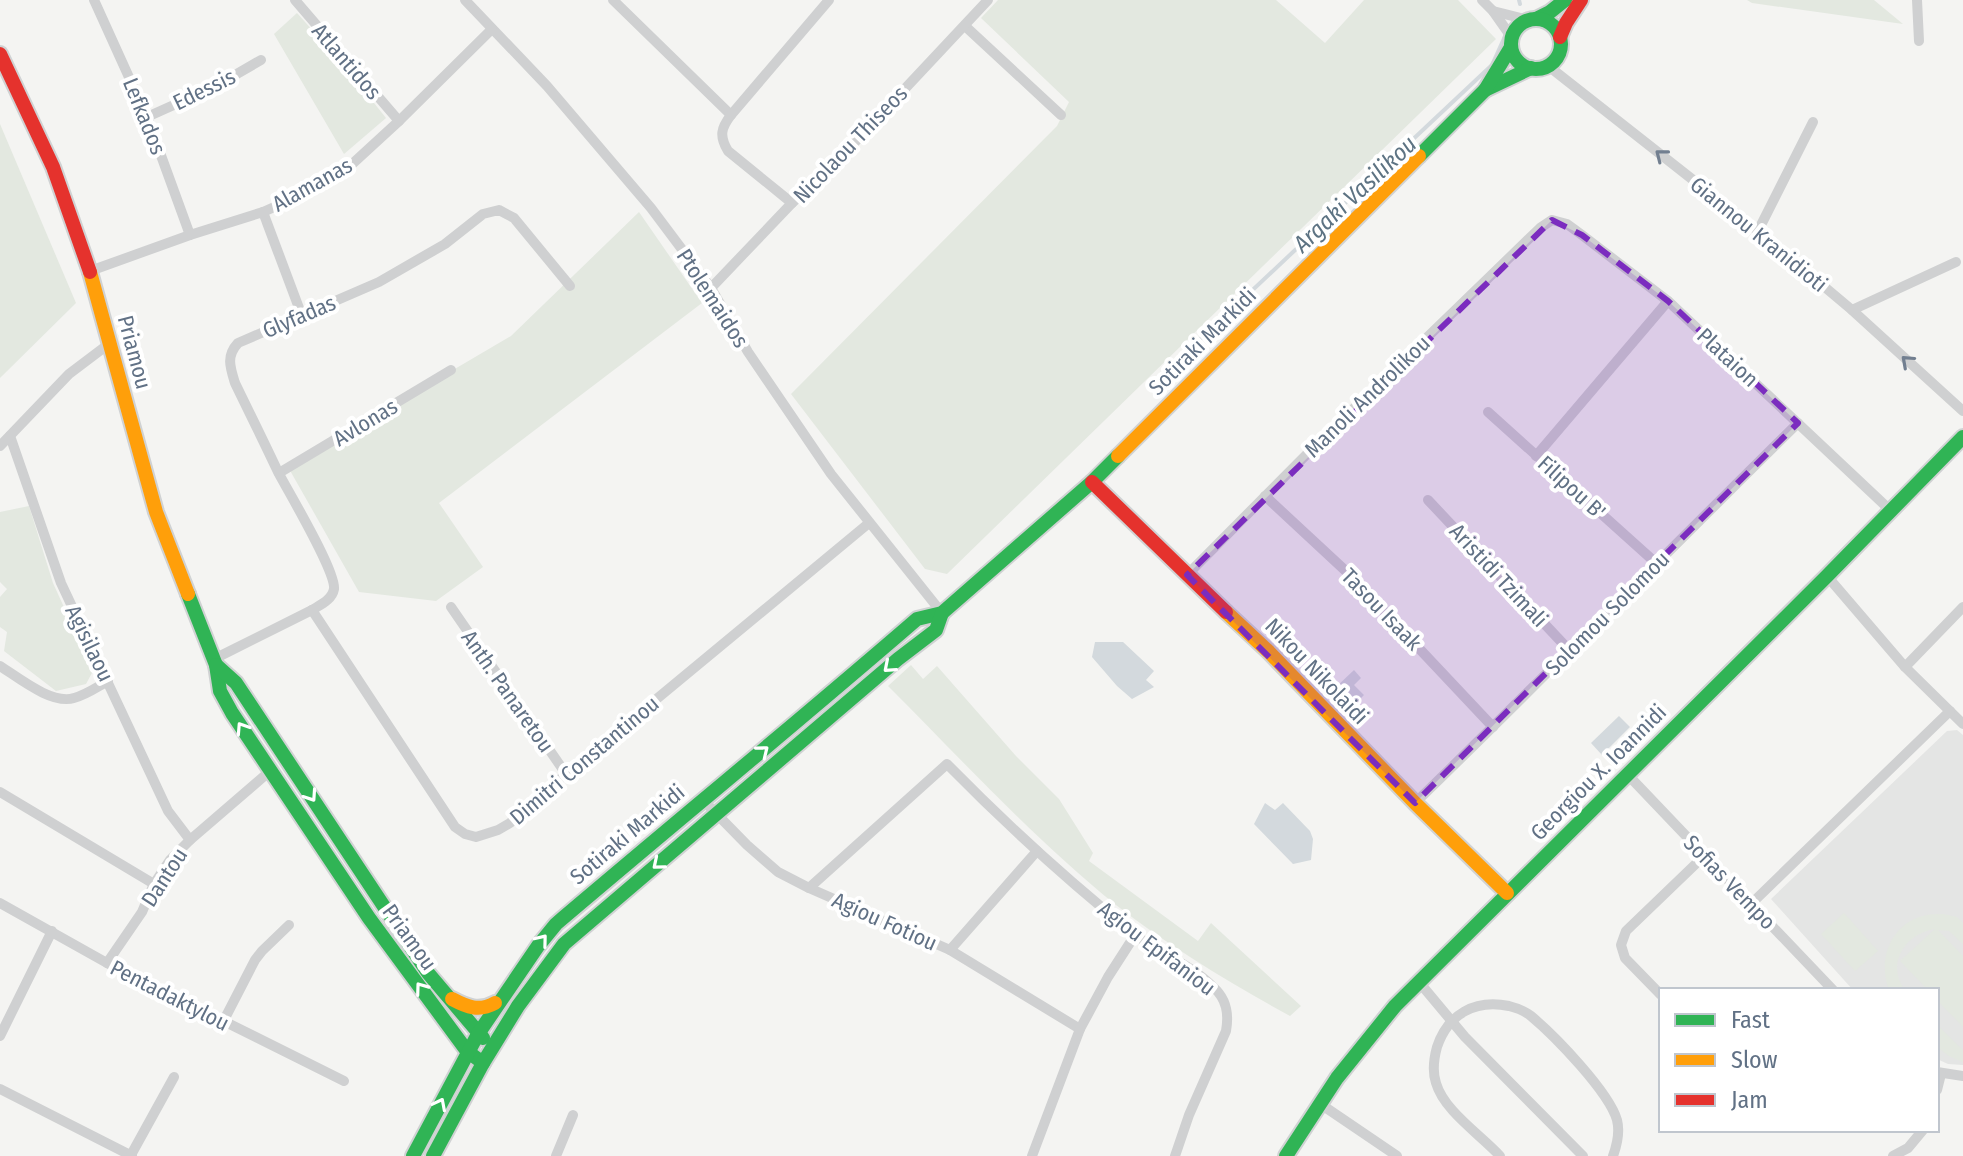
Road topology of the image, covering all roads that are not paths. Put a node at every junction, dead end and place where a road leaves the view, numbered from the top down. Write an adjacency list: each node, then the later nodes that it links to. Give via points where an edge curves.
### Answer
1 (94, 0): 25 (street, Lefkados)
2 (295, 0): 26 (street, Atlantidos)
3 (465, 0): 14 (street, Ptolemaidos)
4 (613, 0): 23 (street)
5 (829, 0): 23 (street)
6 (988, 0): 13 (street, Nicolaou Thiseos)
7 (1482, 0): 11 (street)
8 (1565, 0): 12 (street)
9 (1581, 0): 15 (street)
10 (1917, 0): 16 (street)
11 (1493, 11): 12 (street); 17 (street)
12 (1532, 19): 15 (street, via 1551,24); 17 (street, via 1521,23)
13 (965, 26): 24 (street); 28 (street, Nicolaou Thiseos)
14 (492, 29): 26 (street, Alamanas); 36 (street, Ptolemaidos, via 651,208)
15 (1560, 37): 20 (street, via 1560,50)
16 (1919, 41)
17 (1511, 42): 21 (street, via 1518,61); 22 (street, Sotiraki Markidi)
18 (0, 54): 34 (street, Priamou, via 53,167)
19 (261, 60): 25 (street, Edessis)
20 (1547, 65): 21 (street); 31 (street, Giannou Kranidioti, one-way to 20)
21 (1531, 68): 22 (street, Sotiraki Markidi)
22 (1485, 90): 50 (street, Sotiraki Markidi)
23 (731, 115): 28 (street, via 721,133 728,151)
24 (1061, 115)
25 (147, 117): 32 (street, Lefkados)
26 (399, 121): 29 (street, Alamanas, via 350,166)
27 (1813, 122): 31 (street)
28 (792, 203): 36 (street, Nicolaou Thiseos)
29 (263, 212): 32 (street, Alamanas); 39 (street)
30 (1552, 220): 37 (street, Plataion, via 1567,224); 51 (street, Manoli Androlikou)
31 (1758, 231): 38 (street, Giannou Kranidioti)
32 (190, 235): 34 (street, Alamanas)
33 (1956, 262): 38 (street)
34 (90, 271): 40 (street, Priamou)
35 (570, 286): 39 (street, Glyfadas, via 514,218 492,211 379,282)
36 (711, 288): 54 (street, Ptolemaidos, via 775,394)
37 (1668, 301): 44 (street, Plataion); 48 (street)
38 (1852, 310): 42 (street, Giannou Kranidioti, one-way to 38)
39 (302, 316): 49 (street, Glyfadas, via 238,343 230,356 235,383)
40 (110, 343): 45 (street, via 69,374); 63 (street, Priamou, via 156,512)
41 (451, 370): 49 (street, Avlonas)
42 (1963, 411)
43 (1488, 412): 48 (street, Filipou B')
44 (1798, 423): 53 (street, Plataion); 55 (street, Solomou Solomou)
45 (10, 436): 47 (street); 66 (street, Agisilaou, via 61,583)
46 (1963, 437): 53 (street, Georgiou X. Ioannidi)
47 (0, 446)
48 (1536, 456): 55 (street, Filipou B')
49 (279, 473): 60 (street, Glyfadas, via 334,585 332,595)
50 (1092, 482): 56 (street, Nikou Nikolaidi); 61 (street, Sotiraki Markidi)
51 (1265, 496): 56 (street, Manoli Androlikou); 69 (street, Tasou Isaak, via 1349,574)
52 (1428, 500): 62 (street, Aristidi Tzimali)
53 (1891, 511): 57 (street, Georgiou X. Ioannidi)
54 (869, 523): 61 (street, Ptolemaidos); 71 (street, Dimitri Constantinou)
55 (1656, 563): 62 (street, Solomou Solomou)
56 (1187, 575): 75 (street, Nikou Nikolaidi)
57 (1827, 576): 65 (street); 72 (street, Georgiou X. Ioannidi)
58 (451, 607): 71 (street, Anth. Panaretou)
59 (1963, 607): 65 (street)
60 (312, 610): 63 (street); 71 (street, Dimitri Constantinou, via 455,827 465,834 476,837 510,823)
61 (942, 613): 74 (street, Sotiraki Markidi, one-way to 61, via 917,619); 76 (street, Sotiraki Markidi, one-way to 76, via 936,630)
62 (1570, 651): 69 (street, Solomou Solomou)
63 (215, 662): 70 (street, Priamou, one-way to 63, via 220,691); 93 (street, Priamou, one-way to 93, via 236,683)
64 (0, 666): 66 (street, via 64,700)
65 (1905, 667): 67 (street)
66 (108, 681): 77 (street, Agisilaou, via 168,811)
67 (1950, 711): 68 (street); 84 (street)
68 (1963, 724)
69 (1493, 727): 75 (street, Solomou Solomou)
70 (270, 771): 77 (street, Dantou); 101 (street, Priamou, one-way to 70)
71 (566, 774)
72 (1628, 775): 79 (street, Sofias Vempo); 82 (street, Georgiou X. Ioannidi)
73 (0, 792): 80 (street)
74 (702, 799): 76 (street, Agiou Fotiou); 94 (street, Sotiraki Markidi, one-way to 74, via 556,924)
75 (1415, 803): 82 (street, Nikou Nikolaidi)
76 (717, 813): 81 (street, Agiou Fotiou, via 778,872); 100 (street, Sotiraki Markidi, one-way to 100, via 564,944)
77 (190, 840): 80 (street, Dantou)
78 (1037, 851): 81 (street, Agiou Epifaniou, via 947,764); 87 (street, Agiou Epifaniou); 88 (street)
79 (1704, 856): 84 (street, Sofias Vempo); 92 (street, via 1626,931 1621,945 1625,958)
80 (154, 884): 89 (street, Dantou, via 142,912)
81 (809, 888): 88 (street, Agiou Fotiou)
82 (1507, 893): 90 (street, Georgiou X. Ioannidi)
83 (0, 903): 86 (street, Pentadaktylou)
84 (1752, 903): 91 (street, Sofias Vempo)
85 (289, 925): 96 (street, via 255,960)
86 (52, 931): 89 (street, Pentadaktylou); 99 (street)
87 (1135, 935): 97 (street); 116 (street, Agiou Epifaniou, via 1214,987 1227,1008 1226,1031)
88 (950, 950): 97 (street, Agiou Fotiou)
89 (107, 963): 96 (street, Pentadaktylou)
90 (1419, 982): 95 (street); 108 (street, Georgiou X. Ioannidi, via 1370,1035)
91 (1831, 988)
92 (1659, 993)
93 (445, 995): 94 (street, via 477,1010); 98 (street, Priamou)
94 (498, 1001): 98 (street, Sotiraki Markidi)
95 (1451, 1020): 119 (street, via 1433,1060 1436,1084 1447,1105); 120 (street); 121 (street, via 1495,1004 1529,1014 1609,1101 1618,1122)
96 (223, 1022): 106 (street, Pentadaktylou)
97 (1080, 1029): 115 (street)
98 (478, 1034): 100 (street, Priamou); 101 (street, Sotiraki Markidi)
99 (0, 1036)
100 (493, 1046): 102 (street, Sotiraki Markidi)
101 (467, 1051): 102 (street, Priamou); 112 (street, Sotiraki Markidi, one-way to 101)
102 (483, 1063): 113 (street, Sotiraki Markidi)
103 (1939, 1073): 104 (street)
104 (1963, 1076)
105 (174, 1077): 111 (street)
106 (344, 1081)
107 (0, 1089): 111 (street)
108 (1319, 1103): 117 (street, Georgiou X. Ioannidi); 118 (street)
109 (573, 1115): 114 (street)
110 (1921, 1132): 122 (street)
111 (131, 1156)
112 (413, 1156)
113 (433, 1156)
114 (556, 1156)
115 (1032, 1156)
116 (1175, 1156)
117 (1286, 1156)
118 (1397, 1156)
119 (1500, 1156)
120 (1583, 1156)
121 (1613, 1156)
122 (1893, 1156)

